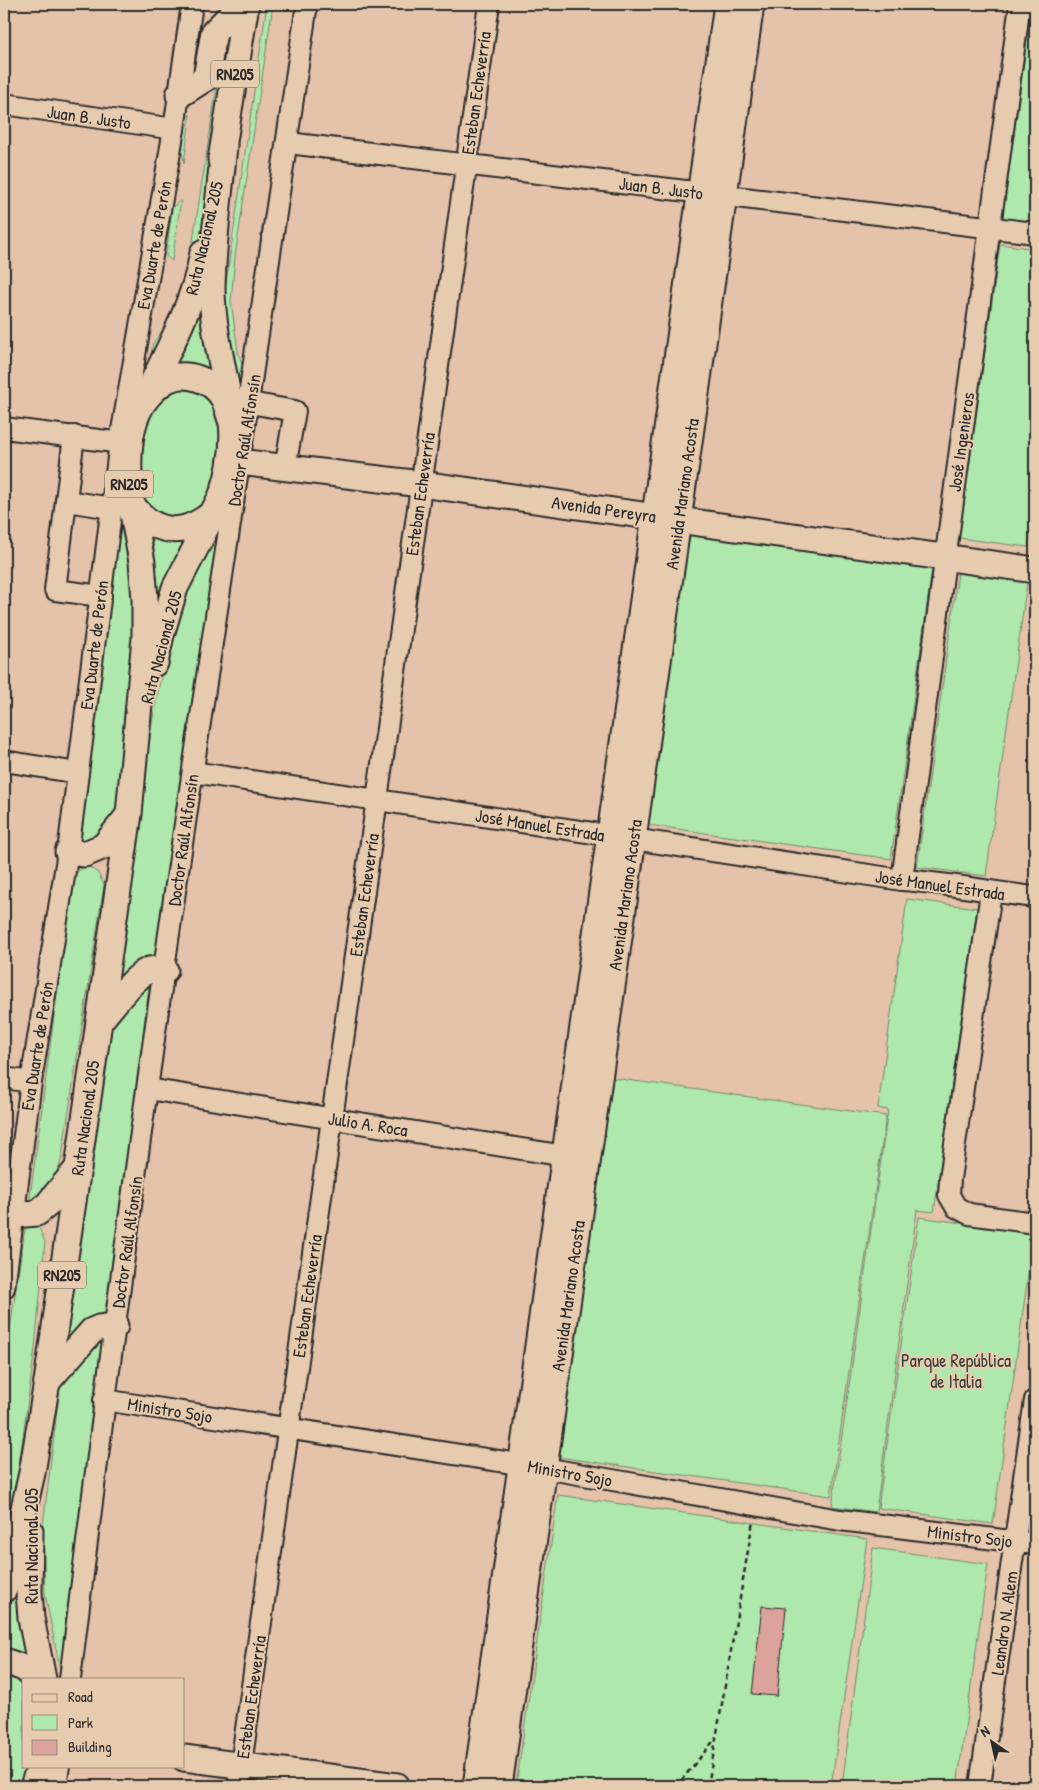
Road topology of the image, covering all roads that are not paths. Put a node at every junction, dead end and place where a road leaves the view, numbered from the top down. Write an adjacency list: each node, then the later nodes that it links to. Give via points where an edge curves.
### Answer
1 (192, 4): 9 (street, Eva Duarte de Perón)
2 (242, 4): 9 (main road, via 214,32 206,78)
3 (246, 4): 13 (main road, Ruta Nacional 205 / RN205)
4 (307, 4): 12 (street, Doctor Raúl Alfonsín)
5 (489, 4): 14 (street, Esteban Echeverría)
6 (727, 4): 15 (main road, Avenida Mariano Acosta)
7 (751, 4): 15 (main road, Avenida Mariano Acosta)
8 (1020, 4): 16 (street, José Ingenieros)
9 (179, 95): 11 (street, Eva Duarte de Perón)
10 (4, 104): 11 (street, Juan B. Justo)
11 (174, 129): 23 (street, Eva Duarte de Perón)
12 (288, 143): 14 (street, Juan B. Justo); 18 (street, Doctor Raúl Alfonsín)
13 (224, 145): 19 (main road, Ruta Nacional 205 / RN205, via 200,271 173,342); 20 (main road, Ruta Nacional 205 / RN205, via 212,289 214,324)
14 (466, 165): 15 (street, Juan B. Justo); 26 (street, Esteban Echeverría)
15 (712, 194): 16 (street, Juan B. Justo); 30 (main road, Avenida Mariano Acosta)
16 (990, 227): 17 (street, Juan B. Justo); 31 (street, José Ingenieros)
17 (1035, 233)
18 (250, 403): 24 (street, Doctor Raúl Alfonsín); 25 (street, via 295,411)
19 (139, 410): 20 (main road, Ruta Nacional 205 / RN205, via 157,387 169,379 192,377 212,386 223,398); 23 (main road, Ruta Nacional 205 / RN205)
20 (232, 423): 24 (main road, Ruta Nacional 205 / RN205)
21 (4, 428): 22 (street)
22 (74, 436): 23 (street); 27 (street)
23 (125, 443): 28 (main road, Ruta Nacional 205 / RN205, via 128,470)
24 (236, 462): 25 (main road, Avenida Pereyra); 29 (main road, Ruta Nacional 205 / RN205); 36 (street, Doctor Raúl Alfonsín)
25 (285, 468): 26 (main road, Avenida Pereyra)
26 (421, 484): 30 (main road, Avenida Pereyra); 38 (street, Esteban Echeverría)
27 (66, 501): 28 (street); 33 (street, via 55,590)
28 (121, 505): 29 (main road, RN205, via 168,530 194,526); 33 (street, Eva Duarte de Perón); 35 (main road, Ruta Nacional 205 / RN205, via 142,562 145,599 145,637)
29 (216, 508): 35 (main road, Ruta Nacional 205 / RN205, via 176,588 161,635)
30 (666, 518): 31 (main road, Avenida Pereyra); 40 (main road, Avenida Mariano Acosta)
31 (946, 557): 32 (main road, Avenida Pereyra); 42 (street, José Ingenieros)
32 (1035, 570)
33 (101, 596): 37 (street, Eva Duarte de Perón)
34 (4, 762): 37 (street)
35 (134, 763): 39 (main road, Ruta Nacional 205 / RN205)
36 (193, 772): 38 (street, José Manuel Estrada); 45 (street, Doctor Raúl Alfonsín)
37 (78, 773): 41 (street, Eva Duarte de Perón)
38 (377, 800): 40 (street, José Manuel Estrada); 50 (street, Esteban Echeverría)
39 (129, 814): 41 (main road, via 104,846 85,854); 46 (main road, Ruta Nacional 205 / RN205)
40 (621, 837): 42 (street, José Manuel Estrada); 51 (main road, Avenida Mariano Acosta)
41 (68, 852): 48 (street, Eva Duarte de Perón)
42 (902, 880): 43 (street, José Manuel Estrada, via 939,882)
43 (991, 892): 44 (street, José Manuel Estrada); 54 (street, via 949,1195 956,1207 969,1214)
44 (1035, 897)
45 (165, 970): 46 (main road, via 151,969 142,975); 49 (street, Doctor Raúl Alfonsín)
46 (99, 1022): 52 (main road, Ruta Nacional 205 / RN205)
47 (4, 1078): 48 (street)
48 (31, 1082): 53 (street, Eva Duarte de Perón)
49 (148, 1089): 50 (street, Julio A. Roca); 56 (street, Doctor Raúl Alfonsín)
50 (332, 1118): 51 (street, Julio A. Roca); 60 (street, Esteban Echeverría)
51 (576, 1157): 61 (main road, Avenida Mariano Acosta)
52 (78, 1168): 53 (main road, via 37,1213); 57 (main road, Ruta Nacional 205 / RN205)
53 (14, 1215): 55 (street, Eva Duarte de Perón)
54 (1035, 1223)
55 (4, 1288)
56 (115, 1326): 57 (main road, via 92,1331); 58 (street, Doctor Raúl Alfonsín)
57 (47, 1382): 62 (main road, Ruta Nacional 205 / RN205)
58 (104, 1400): 60 (street, Ministro Sojo); 69 (street, Doctor Raúl Alfonsín)
59 (1035, 1400): 63 (street, Leandro N. Alem)
60 (289, 1428): 61 (street, Ministro Sojo); 72 (street, Esteban Echeverría)
61 (533, 1466): 63 (street, Ministro Sojo, via 840,1520); 75 (main road, Avenida Mariano Acosta); 76 (main road, Avenida Mariano Acosta)
62 (32, 1473): 65 (main road, Ruta Nacional 205 / RN205); 68 (main road, Ruta Nacional 205 / RN205, via 28,1592)
63 (1015, 1542): 64 (street, Ministro Sojo); 77 (street, Leandro N. Alem)
64 (1035, 1544)
65 (4, 1589)
66 (4, 1662): 67 (main road, via 24,1668)
67 (35, 1678)
68 (43, 1678)
69 (70, 1678)
70 (185, 1758): 72 (main road)
71 (51, 1771): 73 (main road)
72 (240, 1776): 74 (main road)
73 (33, 1786)
74 (397, 1786)
75 (476, 1786)
76 (499, 1786)
77 (980, 1786)

